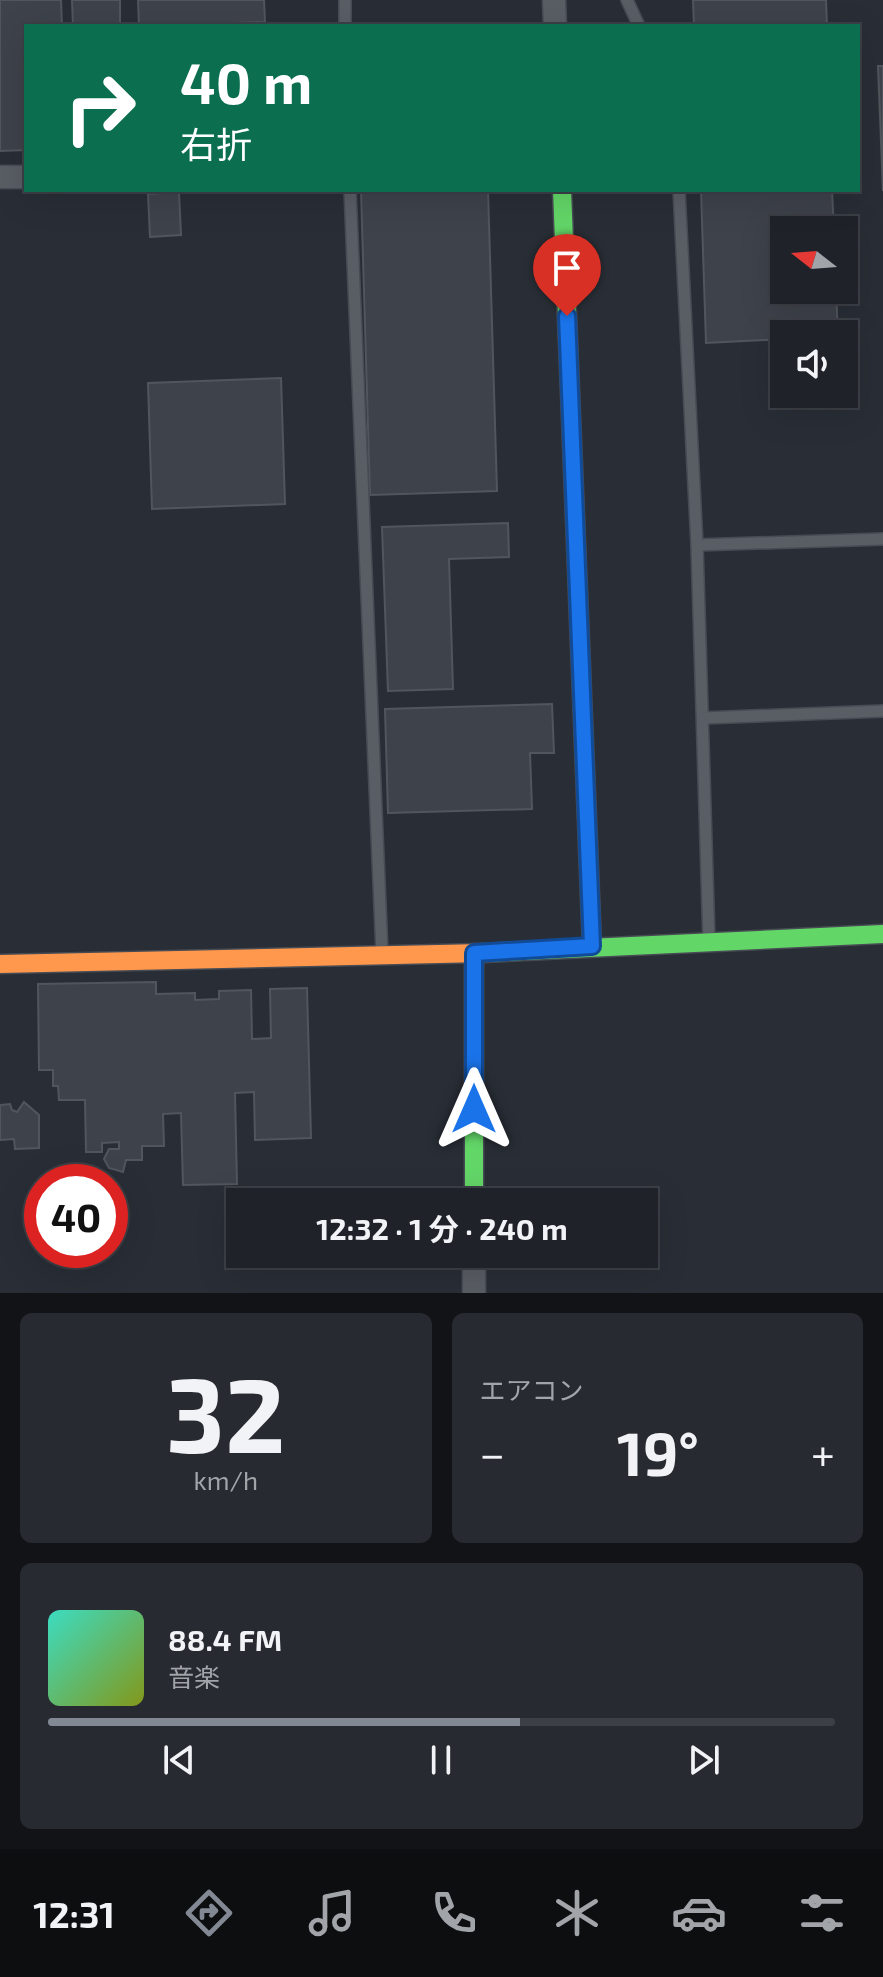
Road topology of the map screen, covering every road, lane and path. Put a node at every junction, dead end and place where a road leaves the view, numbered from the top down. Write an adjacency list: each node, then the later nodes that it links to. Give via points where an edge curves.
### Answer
1 (345, 0): 4 (lane)
2 (554, 0): 5 (street)
3 (627, 0): 6 (lane)
4 (345, 24)
5 (555, 24)
6 (638, 24)
7 (0, 177): 8 (street)
8 (24, 177)
9 (350, 192): 20 (lane)
10 (562, 192): 18 (street)
11 (679, 192): 13 (lane)
12 (883, 539): 13 (lane)
13 (697, 545): 15 (lane)
14 (883, 711): 15 (lane)
15 (703, 718): 17 (lane)
16 (883, 934): 17 (street)
17 (709, 942): 18 (street)
18 (592, 946): 19 (street)
19 (474, 953): 20 (street); 22 (street)
20 (382, 955): 21 (street)
21 (0, 964)
22 (474, 1188)
23 (474, 1268): 24 (street)
24 (474, 1293)

